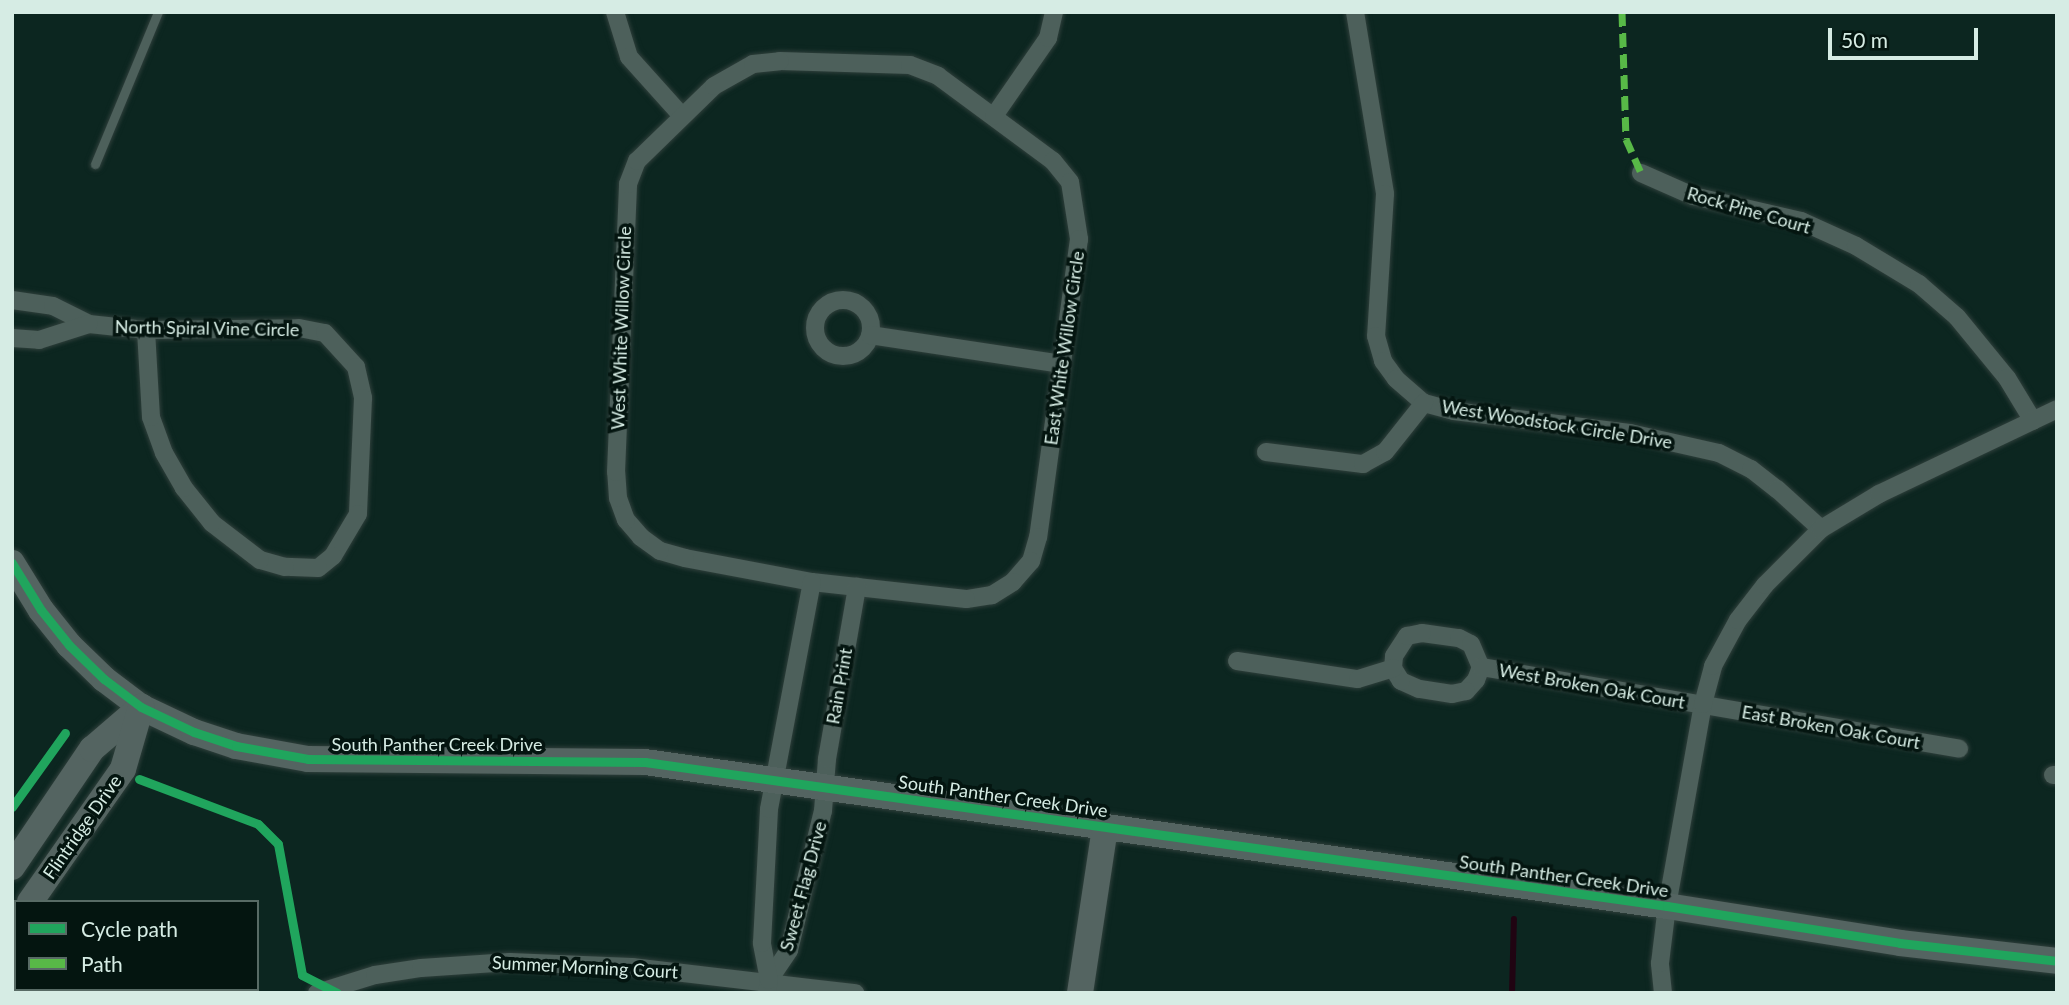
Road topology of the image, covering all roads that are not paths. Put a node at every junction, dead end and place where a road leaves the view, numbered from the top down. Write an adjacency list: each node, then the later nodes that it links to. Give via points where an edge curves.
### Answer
1 (158, 12): 8 (lane)
2 (615, 12): 6 (street, via 629,57)
3 (1054, 12): 7 (street, via 1048,38)
4 (1355, 12): 16 (street, West Woodstock Circle Drive, via 1385,194 1376,336 1383,361)
5 (828, 62): 6 (street, West White Willow Circle, via 753,64 714,86); 7 (street, East White Willow Circle, via 910,65 938,76)
6 (682, 116): 22 (street, West White Willow Circle, via 638,161 628,184 618,498 626,520 660,551)
7 (993, 116): 15 (street, East White Willow Circle, via 1053,161 1070,182 1079,239)
8 (95, 164)
9 (1641, 173): 18 (street, Rock Pine Court, via 1693,196 1801,221 1856,246 1919,285 1957,317 2007,378)
10 (12, 300): 11 (street, North Spiral Vine Circle, via 53,306)
11 (89, 324): 12 (street, North Spiral Vine Circle); 14 (street, North Spiral Vine Circle, via 40,340)
12 (146, 330): 12 (street, North Spiral Vine Circle, via 151,417 184,488 212,523 260,560 285,567 317,568 333,556 358,514 363,398 356,368 325,333 299,328)
13 (870, 335): 15 (street)
14 (12, 338)
15 (1062, 364): 23 (street, East White Willow Circle, via 1038,537 1031,561 1013,582 992,596 967,599)
16 (1424, 403): 19 (street, via 1385,452 1363,464); 20 (street, West Woodstock Circle Drive, via 1454,411 1630,433 1719,453 1751,469)
17 (2057, 409): 18 (street)
18 (2033, 421): 20 (street, via 1879,494)
19 (1266, 452)
20 (1821, 529): 27 (street, via 1765,585 1738,620 1713,666)
21 (12, 563): 28 (street, South Panther Creek Drive, via 69,645)
22 (812, 582): 23 (street, East White Willow Circle); 30 (street)
23 (857, 587): 31 (street, Rain Print)
24 (1237, 661): 26 (street, via 1357,679)
25 (1481, 667): 26 (street, West Broken Oak Court, via 1466,691 1452,694 1401,681); 26 (street, West Broken Oak Court, via 1471,644 1422,633 1407,636 1398,646); 27 (street, West Broken Oak Court)
26 (1393, 668)
27 (1703, 704): 29 (street, East Broken Oak Court); 35 (street)
28 (141, 707): 30 (street, South Panther Creek Drive, via 236,746 308,759 646,762); 33 (street, Flintridge Drive, via 92,749); 34 (street, Flintridge Drive, via 122,769)
29 (1959, 749)
30 (776, 779): 31 (street, South Panther Creek Drive); 37 (street, Sweet Flag Drive, via 769,809 762,943)
31 (825, 786): 32 (street, South Panther Creek Drive); 37 (street, Sweet Flag Drive, via 789,950)
32 (1105, 828): 35 (street, South Panther Creek Drive); 40 (street)
33 (12, 867)
34 (31, 900)
35 (1667, 906): 36 (street, South Panther Creek Drive, via 1914,945); 41 (street, via 1660,963)
36 (2057, 961)
37 (768, 987): 38 (street, Summer Morning Court, via 632,967 468,962 375,975); 39 (street, Summer Morning Court)
38 (317, 993)
39 (855, 993)
40 (1080, 993)
41 (1663, 993)

